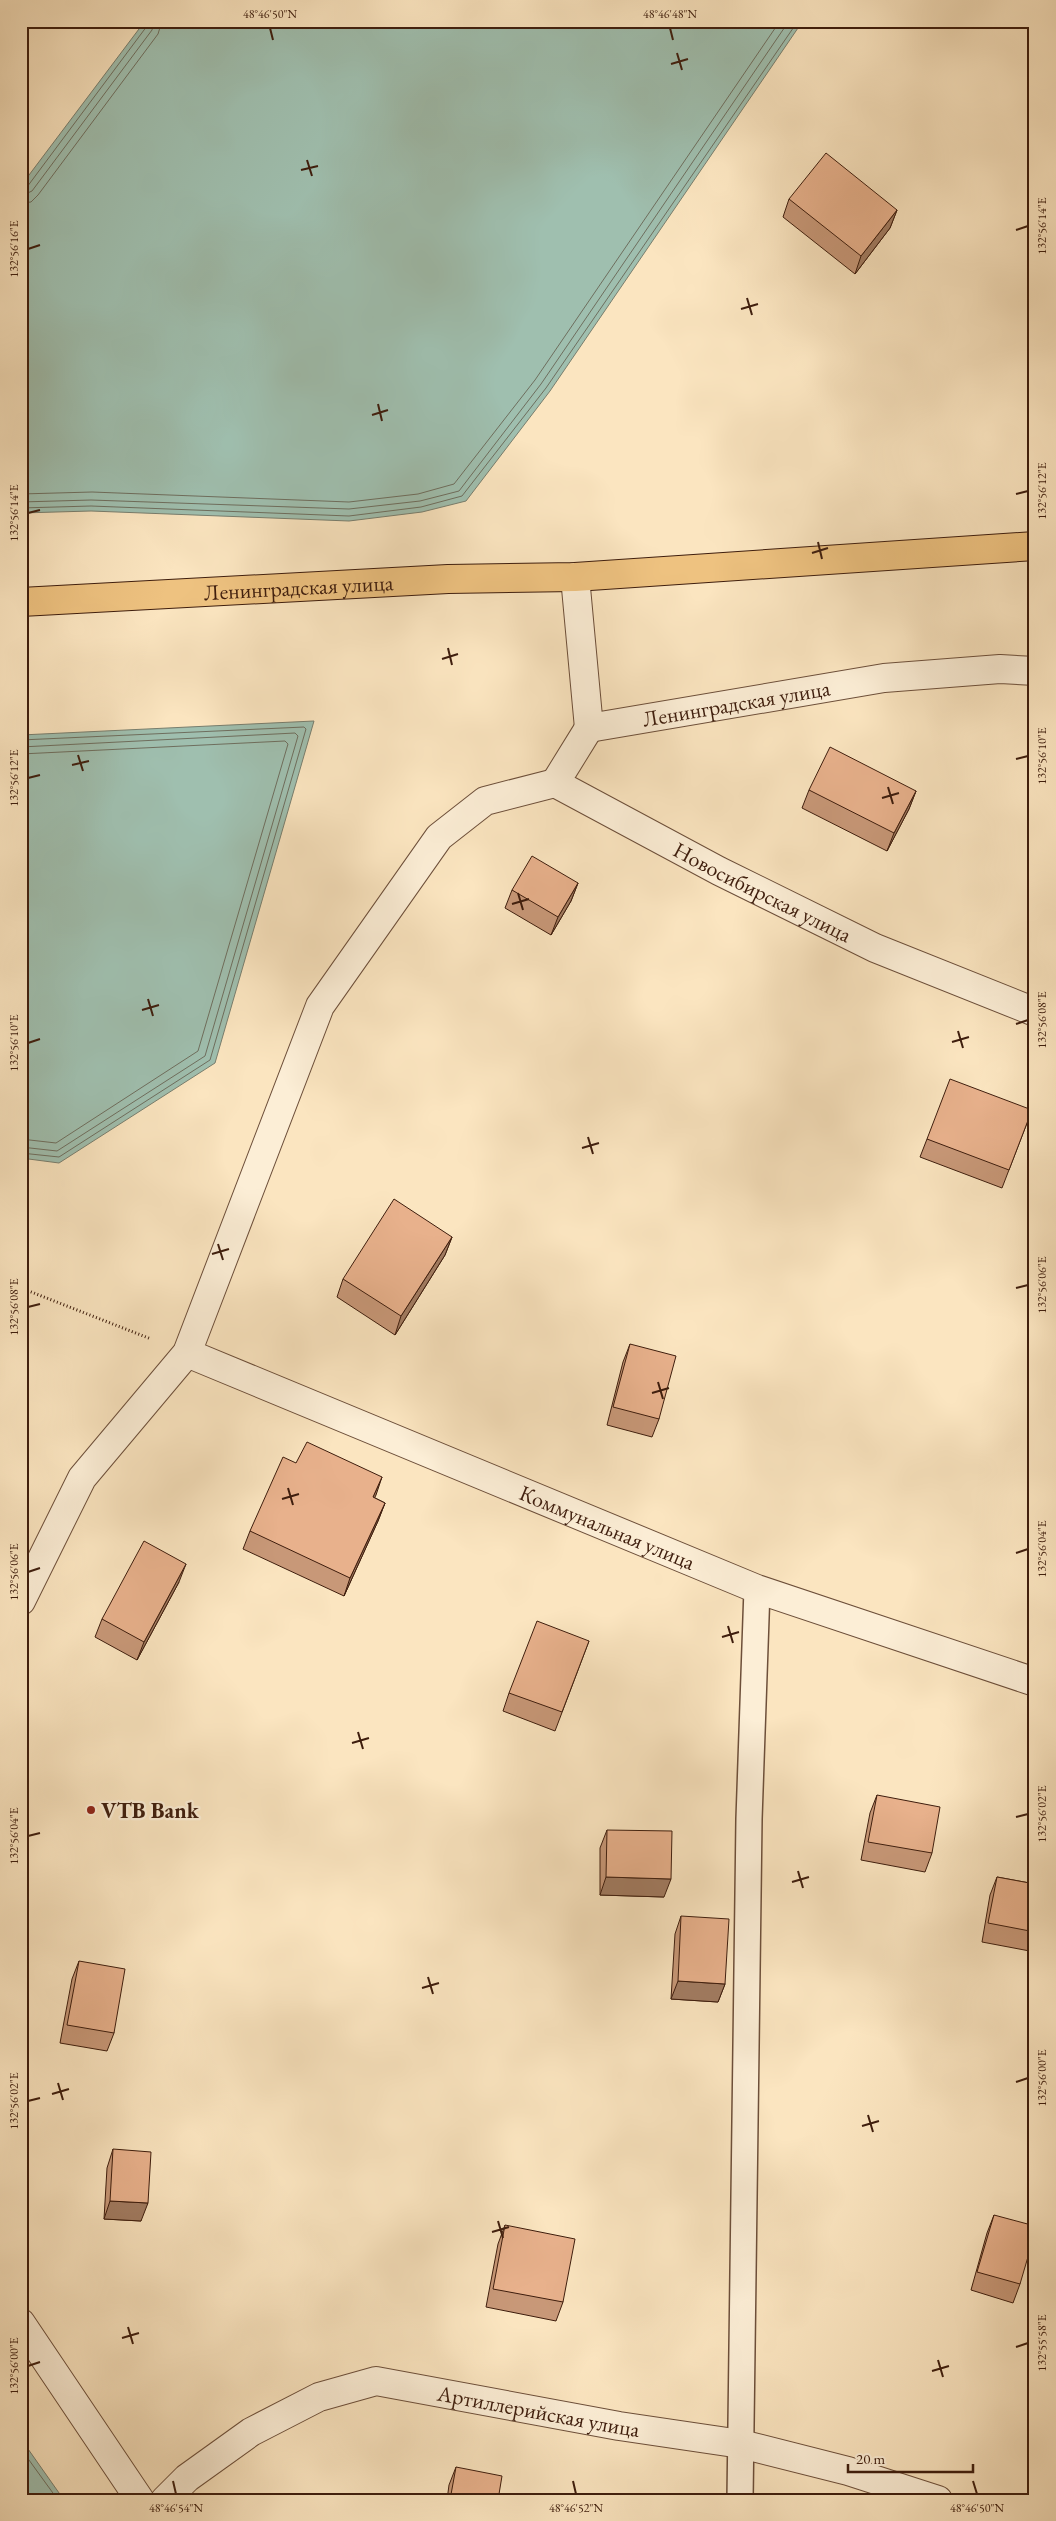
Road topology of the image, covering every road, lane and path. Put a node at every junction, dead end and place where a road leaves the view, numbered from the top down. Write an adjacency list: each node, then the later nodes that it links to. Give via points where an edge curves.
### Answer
1 (1035, 546): 2 (main road, Ленинградская улица)
2 (575, 576): 3 (main road, Ленинградская улица, via 448,579); 5 (street)
3 (21, 602)
4 (1035, 671): 5 (street, Ленинградская улица, via 1000,669 884,678)
5 (589, 728): 6 (street)
6 (555, 783): 7 (street, Новосибирская улица, via 875,948); 9 (street, via 485,801 439,837 320,1006)
7 (1035, 1012)
8 (21, 1288): 9 (path)
9 (188, 1353): 10 (street, Коммунальная улица); 11 (street, via 82,1478)
10 (757, 1589): 12 (street, Коммунальная улица); 14 (lane, via 749,1819)
11 (21, 1601)
12 (1035, 1682)
13 (21, 2323): 15 (street)
14 (741, 2444): 16 (street, Артиллерийская улица, via 619,2426 376,2381 319,2397 251,2432 187,2478); 17 (lane); 18 (street, Артиллерийская улица, via 848,2471)
15 (140, 2500)
16 (165, 2500)
17 (740, 2500)
18 (938, 2500)

